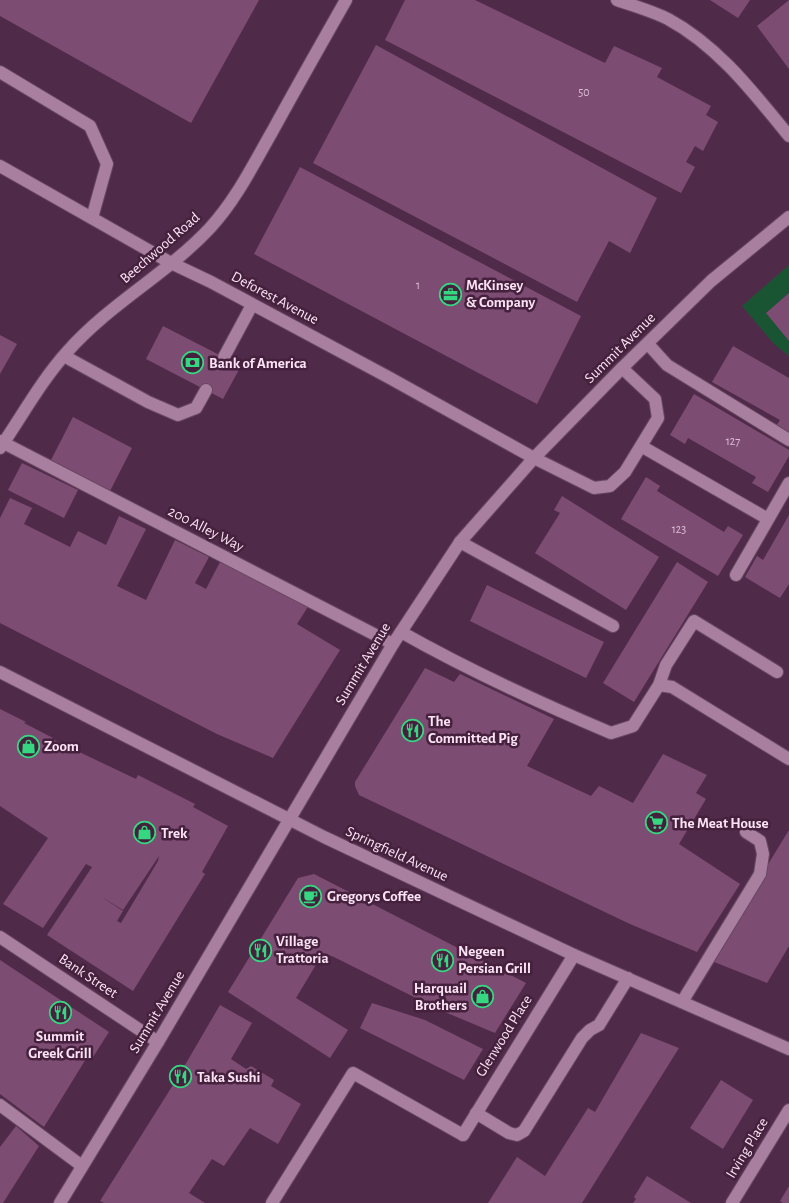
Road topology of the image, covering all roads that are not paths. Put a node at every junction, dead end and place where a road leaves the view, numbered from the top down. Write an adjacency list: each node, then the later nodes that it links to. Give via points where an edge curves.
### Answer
1 (346, 0): 8 (street, Beechwood Road, via 235,198 211,227)
2 (617, 0): 4 (street, via 667,18 705,43 745,83)
3 (0, 72): 7 (street, via 90,126 107,164)
4 (789, 136)
5 (0, 166): 7 (street, Deforest Avenue)
6 (789, 216): 10 (street, Summit Avenue, via 711,281)
7 (92, 218): 8 (street, Deforest Avenue)
8 (171, 263): 9 (street, Deforest Avenue); 11 (street, Beechwood Road, via 90,330)
9 (252, 305): 12 (street); 18 (street, Deforest Avenue)
10 (648, 344): 13 (street, Summit Avenue); 15 (street, via 667,365)
11 (64, 356): 14 (street, via 178,415 196,408); 16 (street, Beechwood Road)
12 (224, 357)
13 (622, 368): 17 (street, Deforest Avenue, via 655,399 658,418); 18 (street, Summit Avenue)
14 (206, 390)
15 (789, 440)
16 (1, 444): 25 (street, 200 Alley Way)
17 (641, 446): 18 (street, Deforest Avenue, via 625,472 610,486 594,488); 20 (street)
18 (534, 458): 21 (street, Summit Avenue)
19 (789, 483): 20 (street)
20 (768, 519): 22 (street)
21 (460, 542): 23 (street); 24 (street, Summit Avenue)
22 (736, 575)
23 (613, 626)
24 (401, 632): 25 (street, Summit Avenue); 28 (street, via 561,712 611,733 633,726)
25 (393, 644): 30 (street, Summit Avenue)
26 (0, 672): 30 (street, Springfield Avenue)
27 (777, 672): 28 (street, via 694,621 666,665)
28 (659, 685): 29 (street, via 672,687)
29 (789, 759)
30 (290, 821): 33 (street, Springfield Avenue); 36 (street, Summit Avenue)
31 (746, 832): 35 (street, via 760,842 763,854 760,874)
32 (0, 937): 36 (street, Bank Street)
33 (574, 955): 34 (street, Springfield Avenue); 40 (street, Glenwood Place)
34 (628, 978): 35 (street, Springfield Avenue); 40 (street, via 599,1026 582,1038 524,1131 517,1135 509,1133)
35 (682, 1002): 37 (street, Springfield Avenue)
36 (158, 1042): 41 (street, Summit Avenue)
37 (789, 1049)
38 (0, 1105): 41 (street)
39 (789, 1110): 44 (street, Irving Place)
40 (476, 1113): 43 (street, Glenwood Place, via 463,1135 353,1073)
41 (82, 1166): 42 (street, Summit Avenue)
42 (60, 1203)
43 (272, 1203)
44 (732, 1203)

